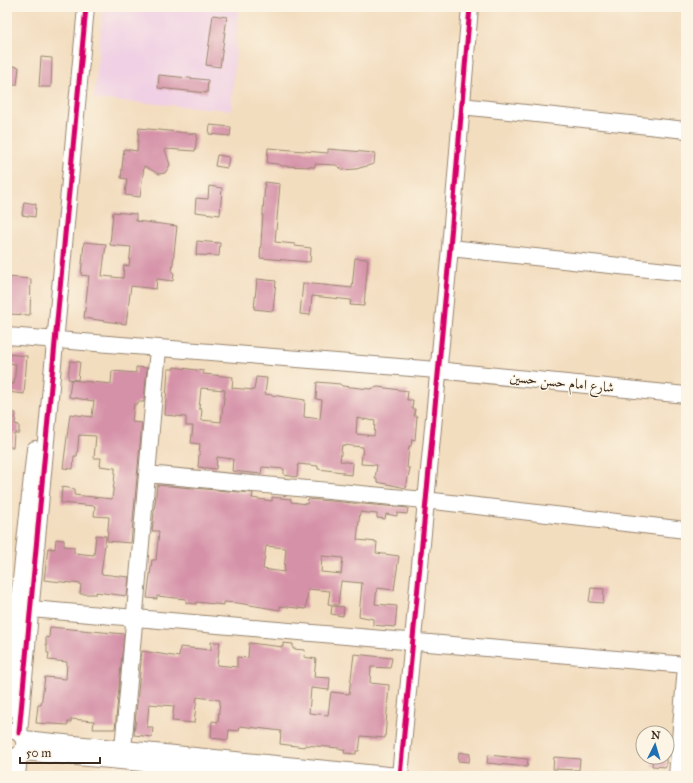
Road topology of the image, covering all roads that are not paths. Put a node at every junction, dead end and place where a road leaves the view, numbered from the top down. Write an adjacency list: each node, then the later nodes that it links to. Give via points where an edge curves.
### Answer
1 (75, 7): 9 (street)
2 (86, 7): 9 (street)
3 (470, 7): 4 (street)
4 (461, 106): 5 (street); 6 (street)
5 (686, 130)
6 (450, 248): 7 (street); 11 (street)
7 (686, 273)
8 (7, 336): 9 (street, شارع امام حسن حسين)
9 (50, 339): 10 (street, شارع امام حسن حسين); 16 (street)
10 (158, 349): 11 (street, شارع امام حسن حسين); 13 (street)
11 (437, 370): 12 (street, شارع امام حسن حسين); 14 (street)
12 (686, 395)
13 (147, 474): 14 (street); 17 (street)
14 (425, 500): 15 (street); 18 (street)
15 (686, 530)
16 (18, 612): 17 (street); 20 (street); 21 (street)
17 (134, 618): 18 (street); 22 (street)
18 (411, 642): 19 (street); 25 (street)
19 (686, 666): 26 (street)
20 (7, 710)
21 (16, 745): 22 (street); 23 (street); 24 (street)
22 (123, 749): 25 (street)
23 (17, 776)
24 (283, 776)
25 (399, 776)
26 (677, 776)

